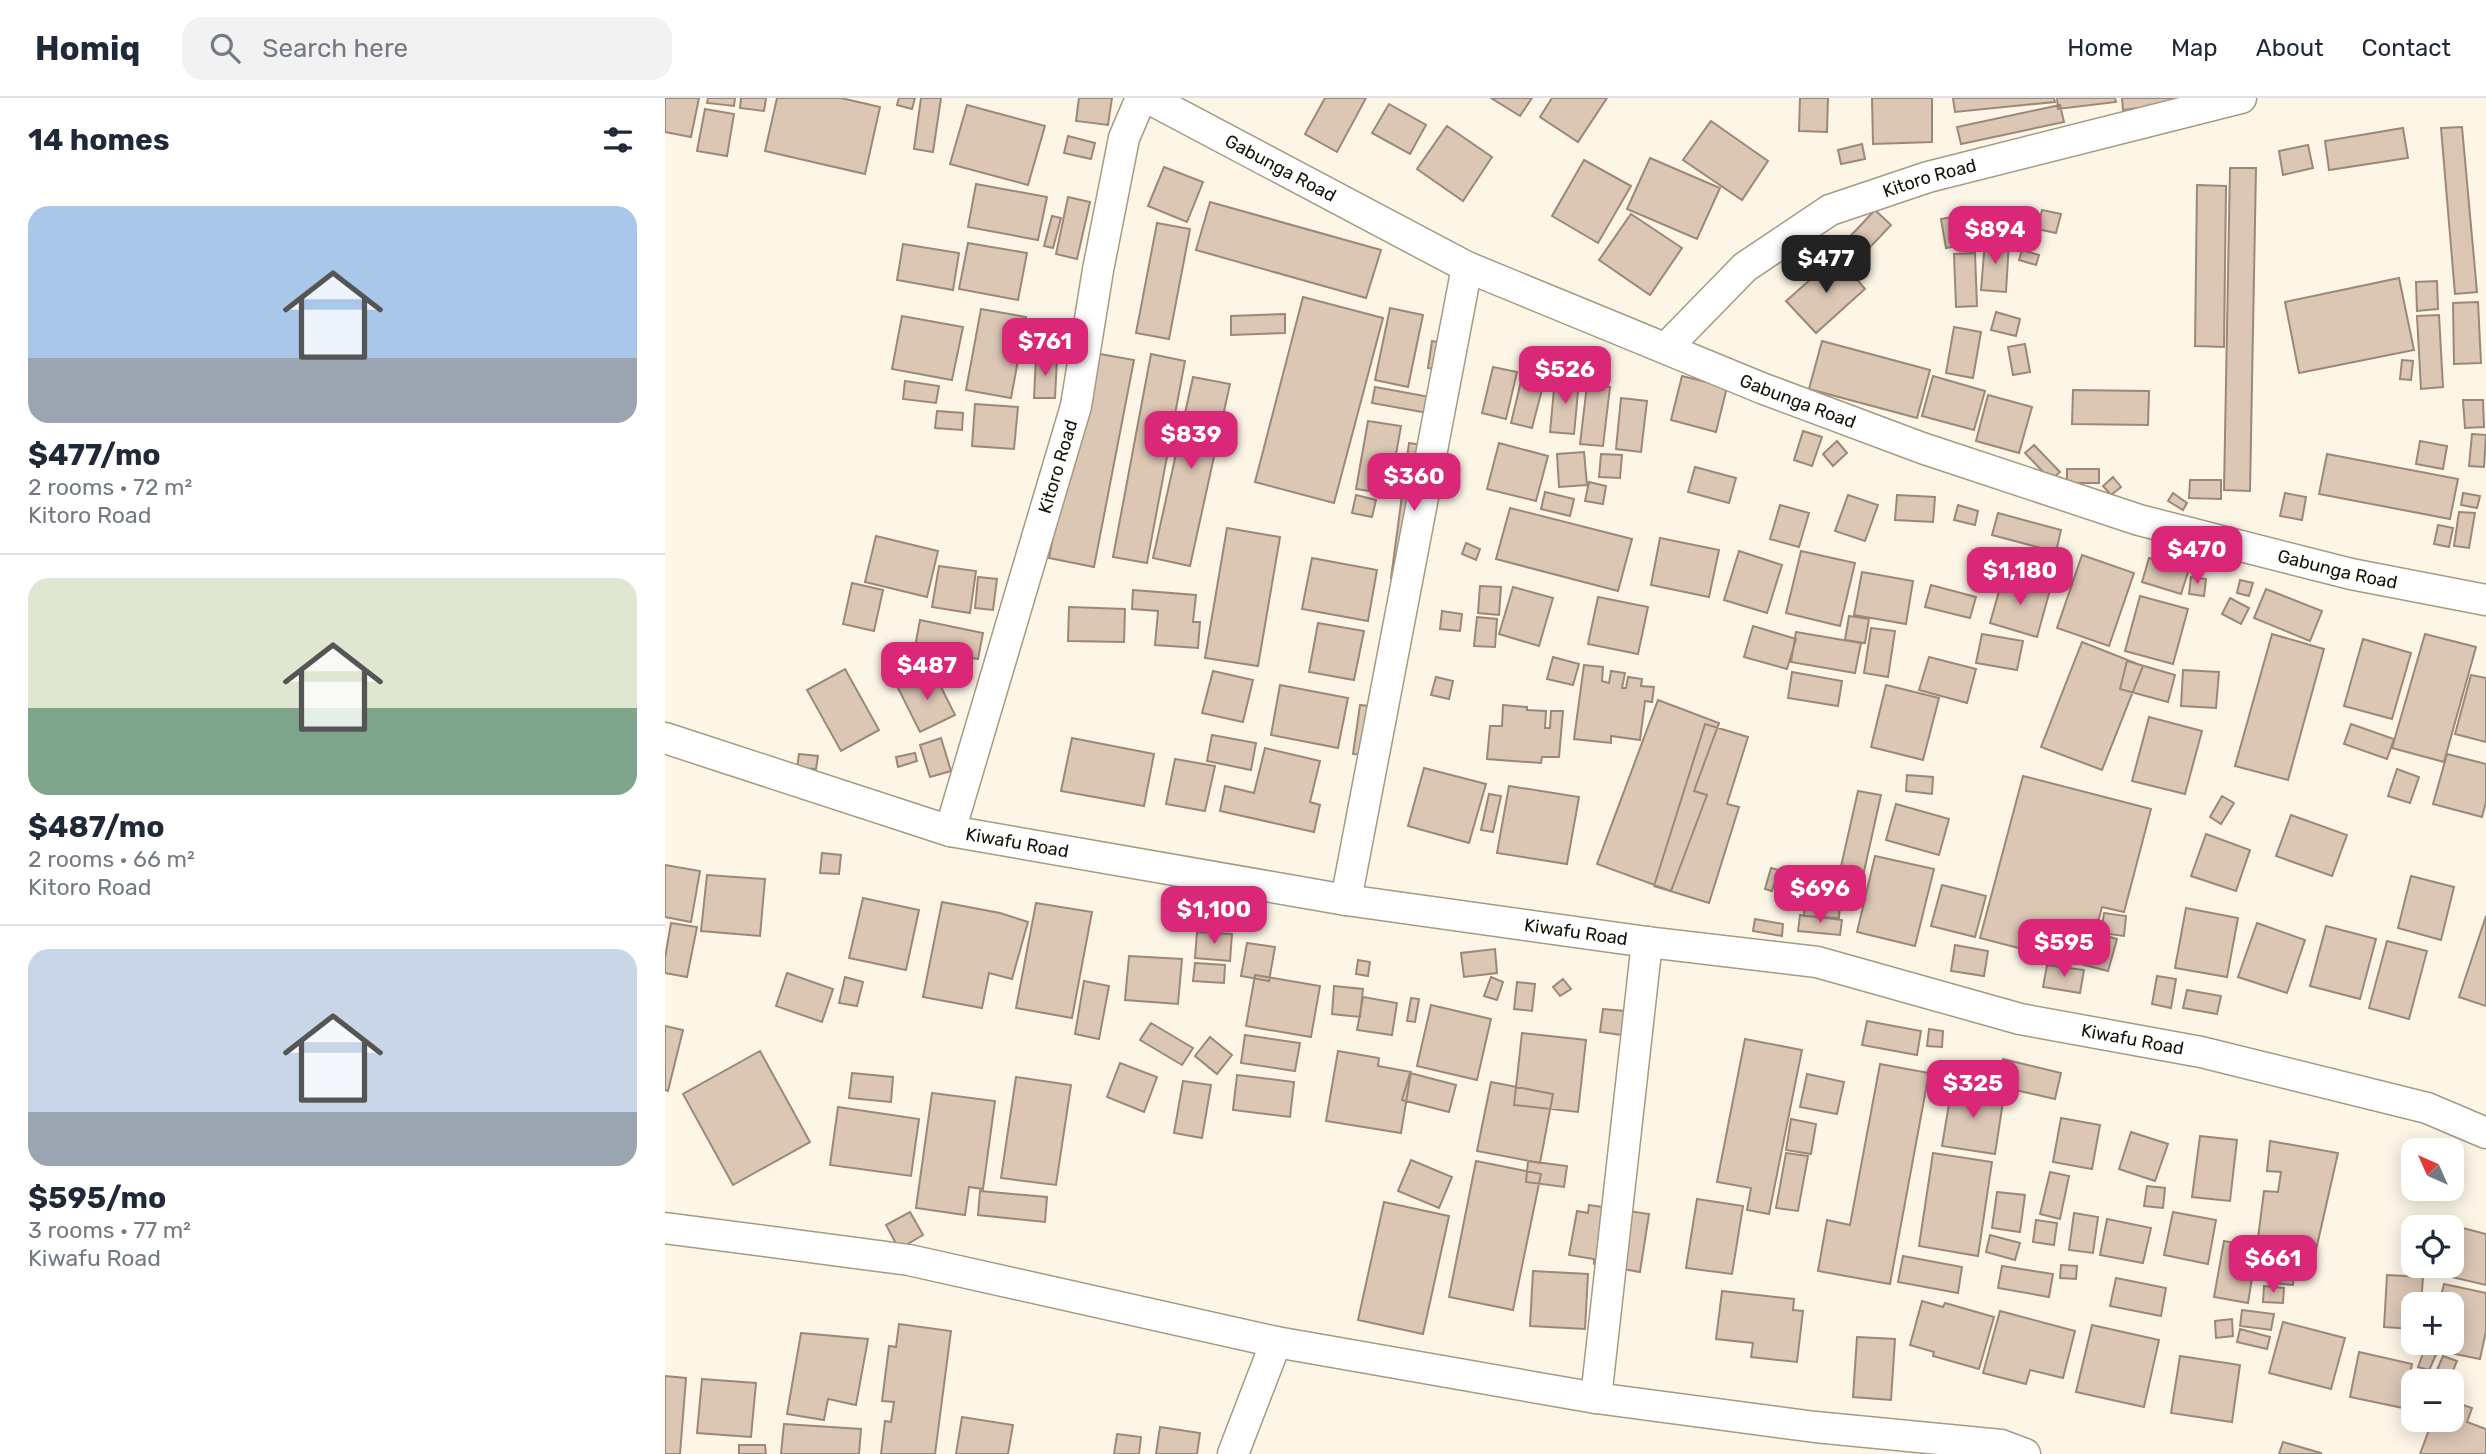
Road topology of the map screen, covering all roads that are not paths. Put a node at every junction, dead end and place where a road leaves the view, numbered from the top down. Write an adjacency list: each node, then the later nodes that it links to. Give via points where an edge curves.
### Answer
1 (1141, 98): 8 (street, Kitoro Road, via 1124,138 1076,406)
2 (1148, 98): 4 (street, Gabunga Road)
3 (2241, 98): 5 (street, Kitoro Road, via 1928,177 1830,210 1745,267)
4 (1467, 267): 5 (street, Gabunga Road); 9 (street)
5 (1666, 348): 6 (street, Gabunga Road, via 1910,443 2139,520 2351,574)
6 (2486, 600)
7 (665, 738): 8 (street, Kiwafu Road)
8 (950, 831): 9 (street, Kiwafu Road)
9 (1346, 900): 10 (street, Kiwafu Road)
10 (1647, 942): 11 (street, Kiwafu Road, via 1817,962 2020,1019 2201,1052 2427,1108); 14 (street)
11 (2486, 1133)
12 (665, 1228): 13 (street, via 909,1260)
13 (1276, 1342): 14 (street); 15 (street)
14 (1596, 1398): 16 (street, via 1815,1427 2001,1445)
15 (1233, 1454)
16 (2025, 1454)

